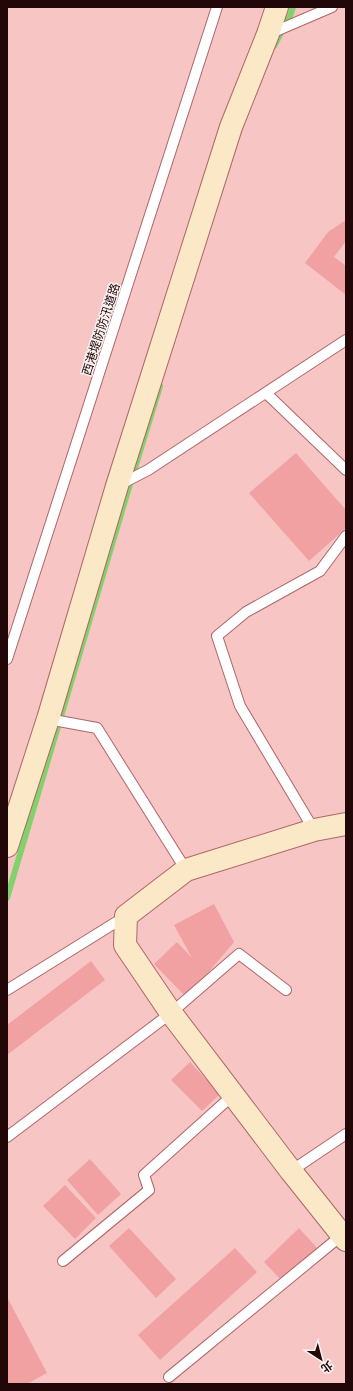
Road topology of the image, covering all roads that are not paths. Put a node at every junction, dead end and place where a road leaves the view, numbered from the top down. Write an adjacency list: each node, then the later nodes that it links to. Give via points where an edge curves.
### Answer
1 (217, 7): 10 (lane, 西港堤防防汛道路)
2 (276, 7): 4 (street)
3 (332, 7): 4 (lane)
4 (268, 34): 8 (street, via 231,126)
5 (346, 340): 6 (lane)
6 (266, 393): 7 (lane); 8 (lane, via 148,470)
7 (346, 470)
8 (117, 486): 11 (street)
9 (346, 536): 13 (lane, via 320,572 246,612 216,636 240,706)
10 (7, 658)
11 (48, 719): 14 (street); 15 (lane, via 97,728)
12 (346, 824): 13 (street)
13 (314, 830): 15 (street)
14 (7, 846)
15 (186, 870): 16 (street)
16 (126, 916): 17 (lane); 19 (street, via 125,944)
17 (7, 990)
18 (286, 990): 19 (lane, via 239,954)
19 (171, 1013): 20 (street); 22 (lane)
20 (233, 1095): 23 (street); 25 (lane, via 144,1176 149,1190)
21 (346, 1134): 23 (lane)
22 (7, 1137)
23 (291, 1170): 24 (street)
24 (344, 1238): 26 (lane)
25 (63, 1261)
26 (170, 1377)

